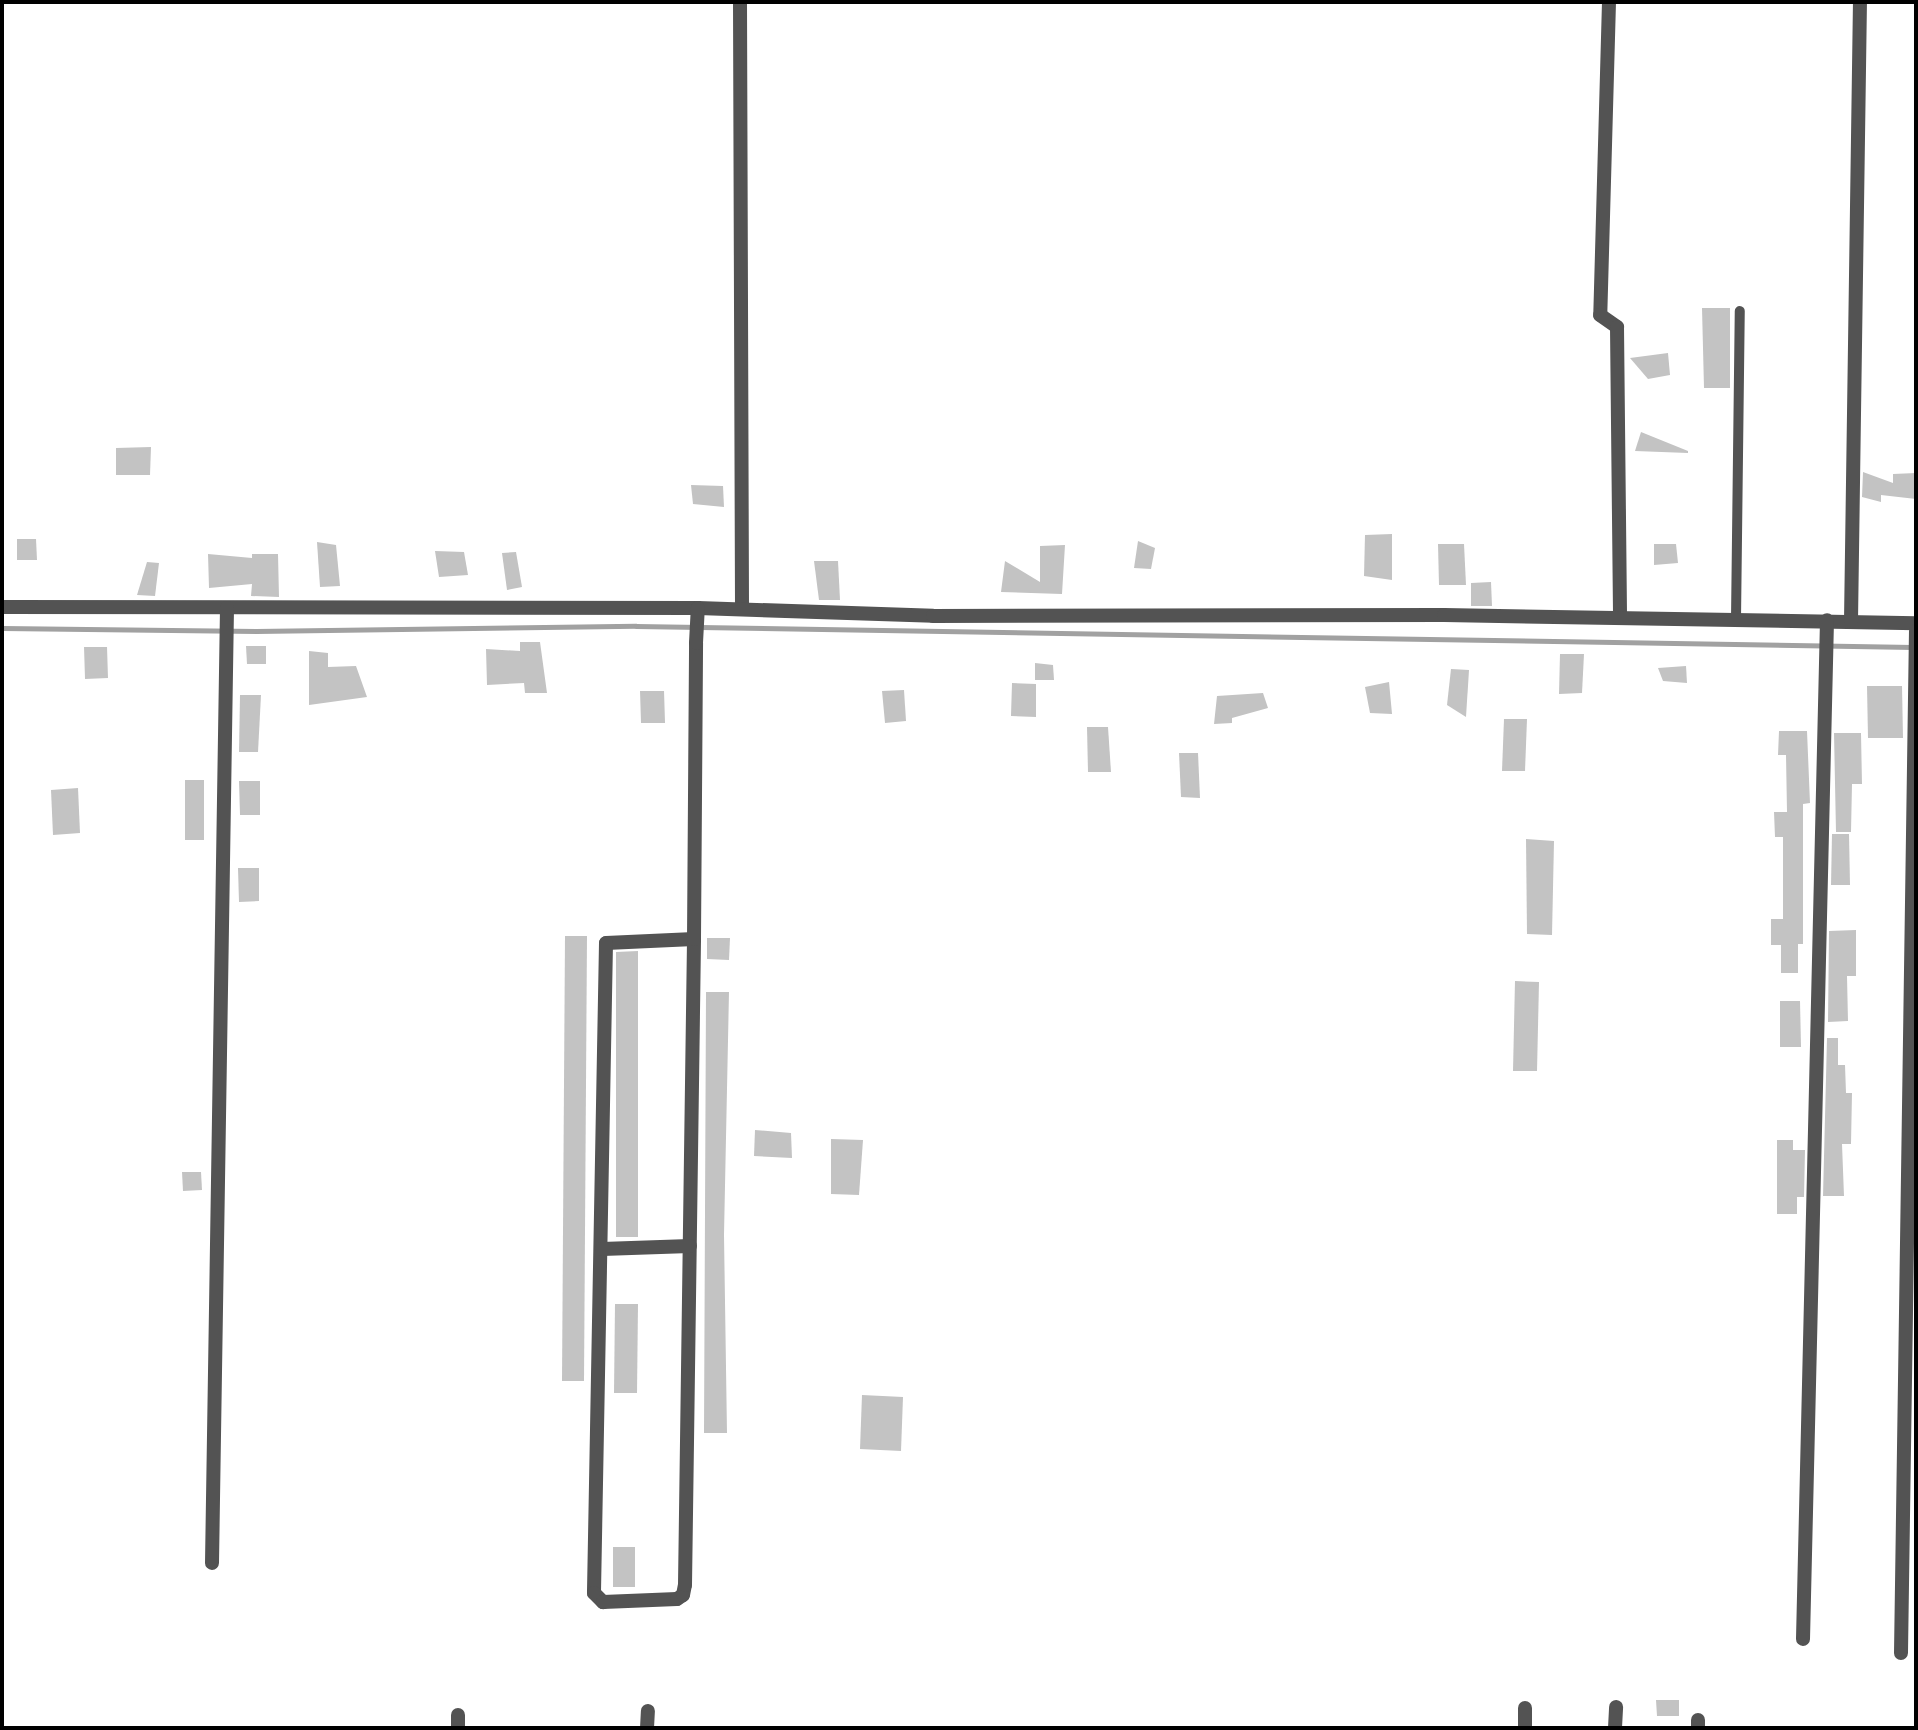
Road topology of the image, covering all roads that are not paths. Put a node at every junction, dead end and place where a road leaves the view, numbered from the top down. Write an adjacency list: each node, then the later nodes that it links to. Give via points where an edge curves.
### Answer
1 (740, 2): 6 (street)
2 (1609, 2): 9 (street, via 1600,315 1617,327)
3 (1860, 2): 11 (street)
4 (1740, 311): 10 (lane)
5 (2, 607): 8 (street)
6 (742, 609): 7 (street); 9 (street, via 933,616)
7 (698, 611): 8 (street); 16 (street)
8 (227, 612): 19 (street)
9 (1620, 617): 10 (street)
10 (1736, 619): 13 (street)
11 (1851, 621): 12 (street); 13 (street)
12 (1916, 623)
13 (1827, 624): 20 (street)
14 (1916, 633): 15 (street)
15 (1916, 660): 21 (street)
16 (694, 939): 17 (street); 18 (street, via 606,943)
17 (690, 1246): 18 (street); 18 (street, via 683,1595 603,1602 594,1593)
18 (602, 1249)
19 (212, 1563)
20 (1803, 1639)
21 (1901, 1653)
22 (1616, 1707): 27 (street)
23 (1525, 1708): 26 (street)
24 (648, 1711): 25 (street)
25 (647, 1728)
26 (1525, 1728)
27 (1615, 1728)

